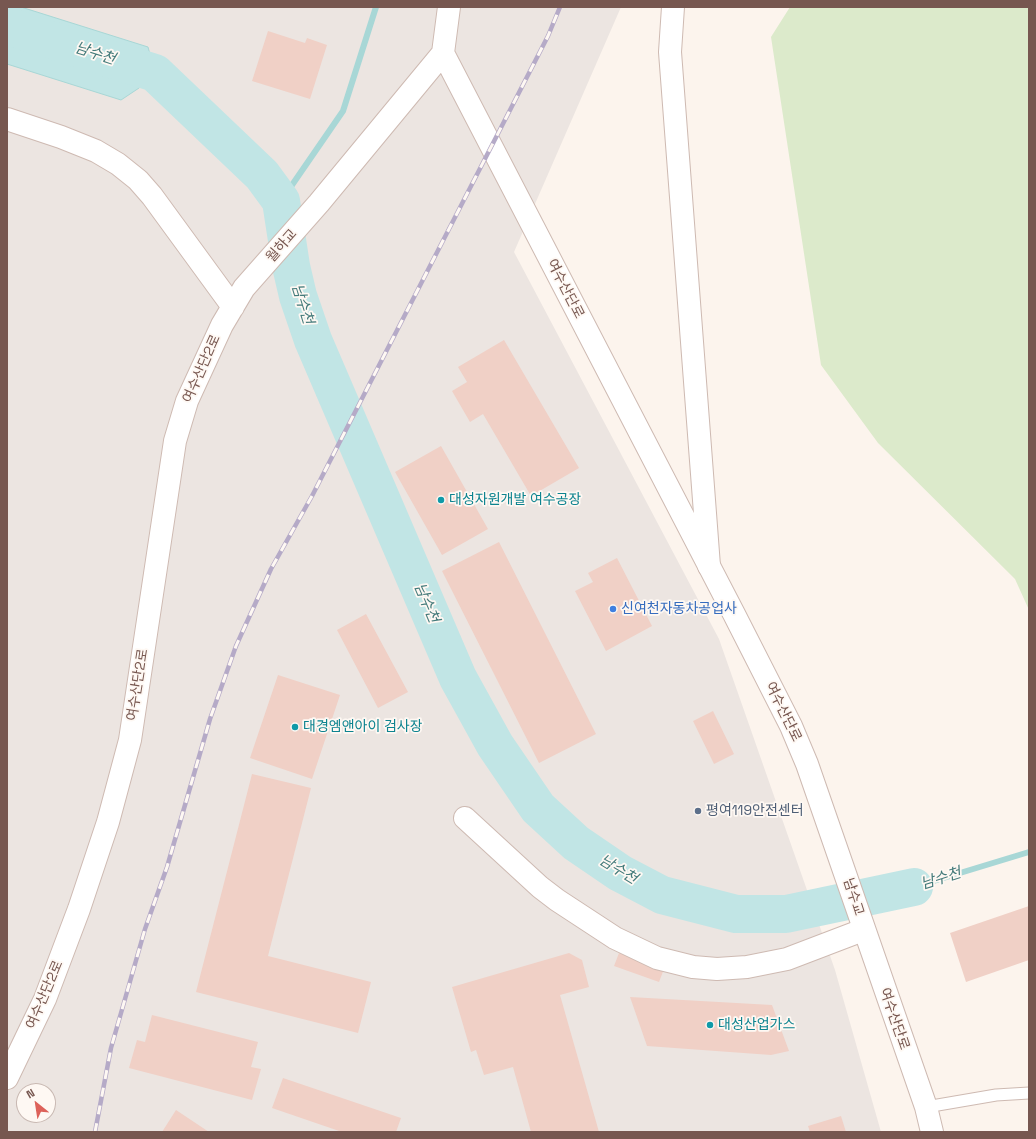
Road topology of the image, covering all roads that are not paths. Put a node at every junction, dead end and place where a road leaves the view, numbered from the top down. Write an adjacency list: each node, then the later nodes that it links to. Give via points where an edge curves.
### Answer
1 (449, 7): 3 (street)
2 (673, 7): 7 (street, 여수산단로, via 670,52)
3 (443, 53): 5 (street, 월하교, via 319,203); 7 (street, 여수산단로)
4 (7, 119): 6 (street, via 96,151 138,180)
5 (244, 288): 6 (street, 여수산단2로)
6 (233, 307): 11 (street, 여수산단2로, via 187,401 175,441 130,740 108,822 45,999)
7 (709, 566): 9 (street, 여수산단로, via 791,726 822,803)
8 (465, 818): 10 (street, via 557,900 615,938 657,958 692,967 747,967 787,959)
9 (842, 864): 10 (street, 남수교)
10 (863, 930): 13 (street, 여수산단로)
11 (7, 1078)
12 (1029, 1093): 13 (lane, via 996,1095)
13 (926, 1107): 14 (street, 여수산단로)
14 (932, 1132)

